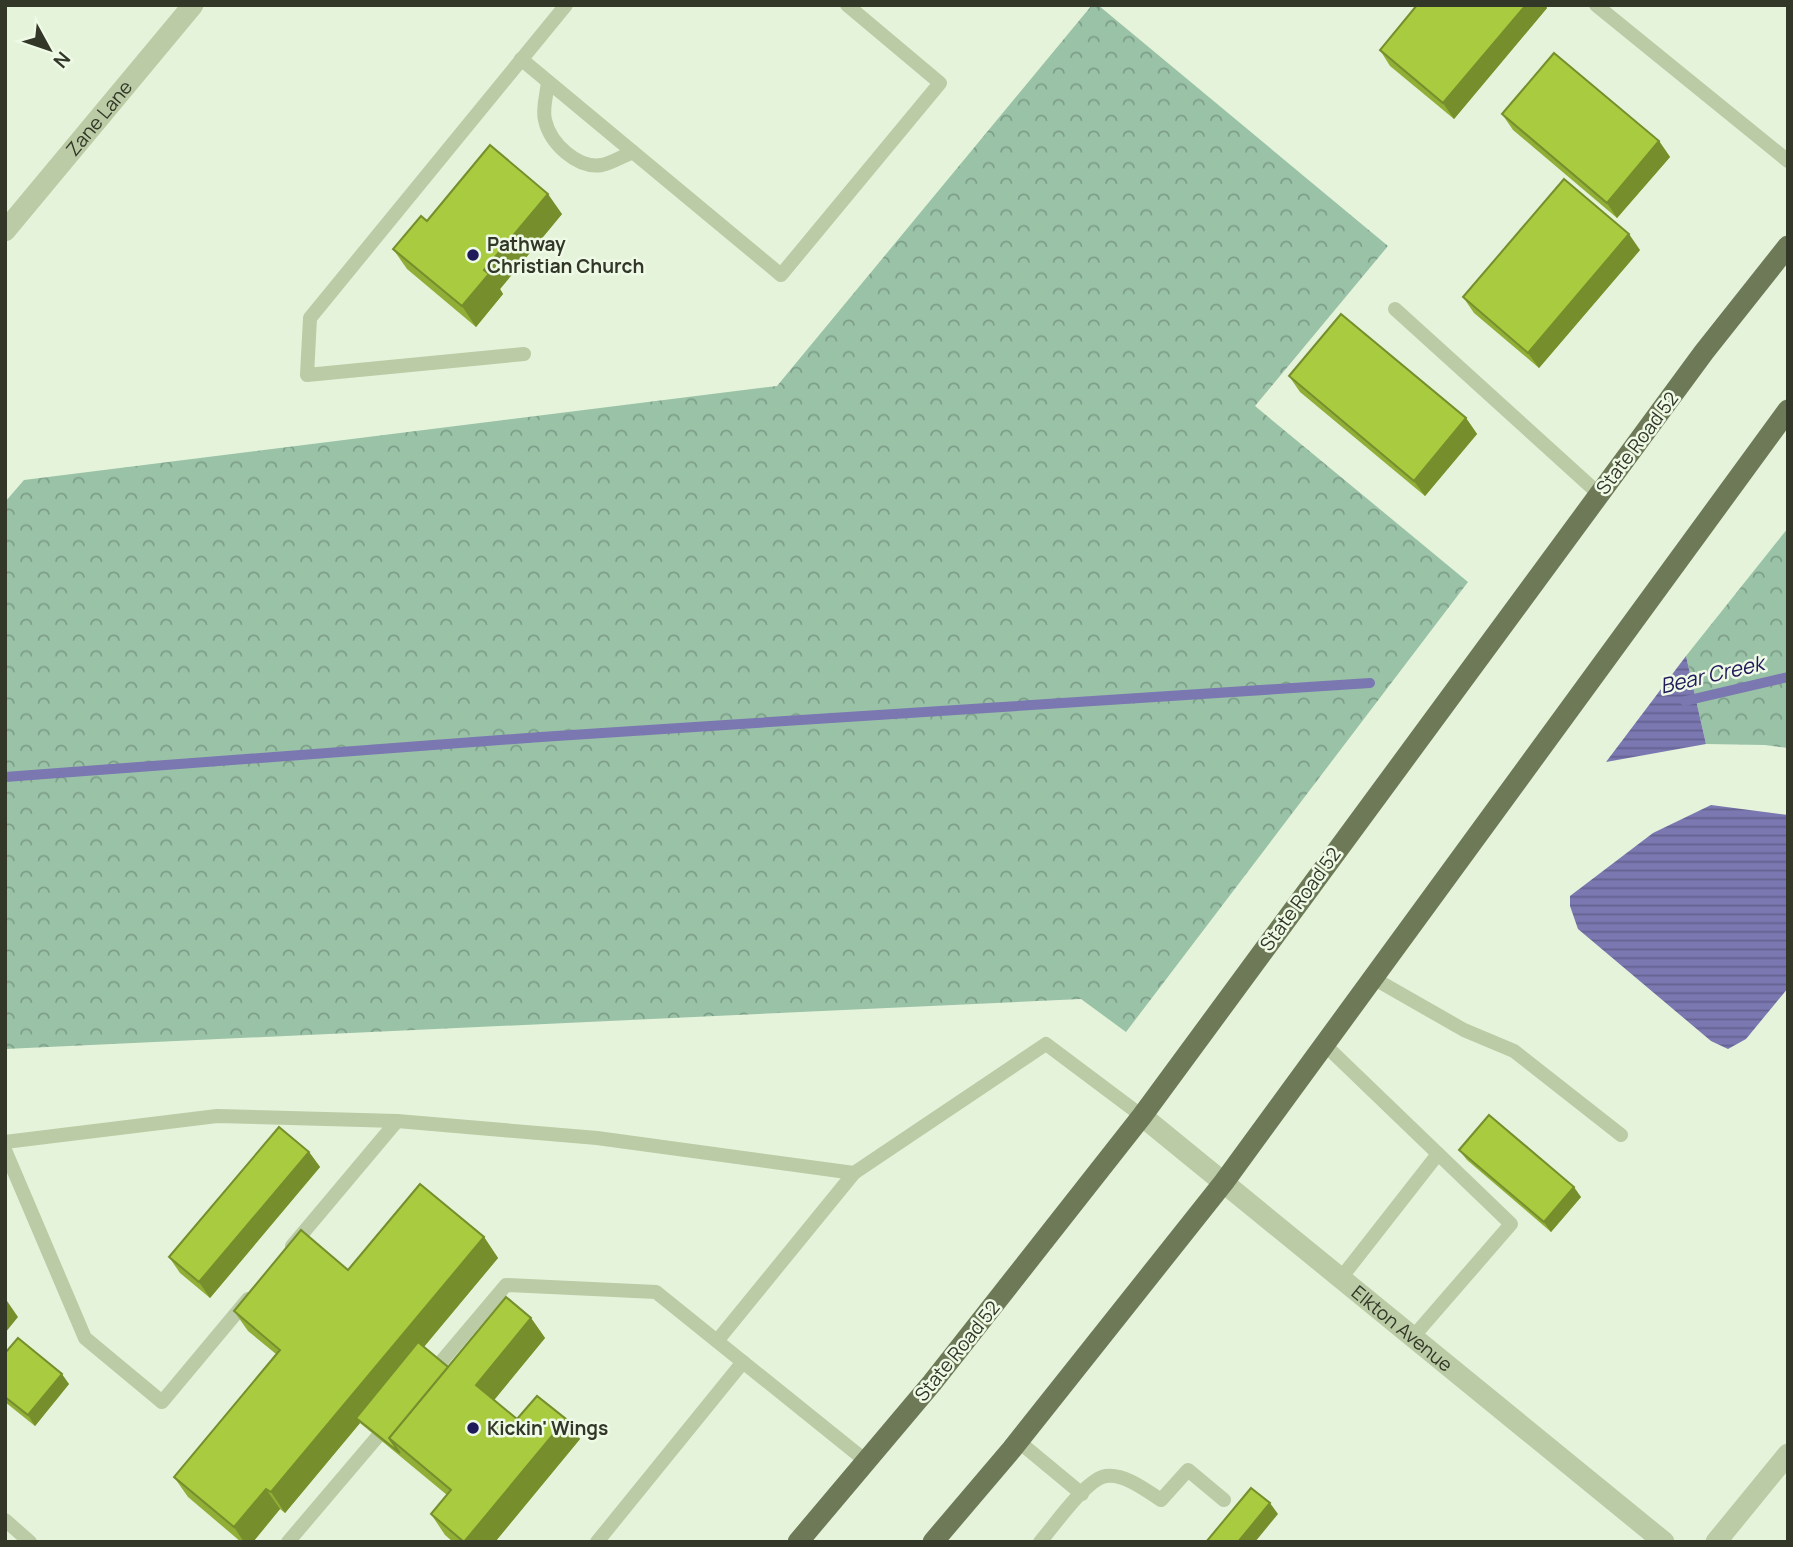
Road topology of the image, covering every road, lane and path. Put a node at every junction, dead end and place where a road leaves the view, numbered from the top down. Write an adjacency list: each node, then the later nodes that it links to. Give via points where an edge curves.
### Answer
1 (193, 5): 9 (street, Zane Lane)
2 (565, 5): 5 (lane)
3 (847, 5): 7 (lane, via 940,83 781,275)
4 (1597, 5): 8 (lane)
5 (522, 59): 6 (lane); 12 (lane, via 310,318 307,375)
6 (548, 82): 7 (lane); 7 (lane, via 544,117 550,135 563,150 580,162 601,165)
7 (633, 152)
8 (1788, 161)
9 (5, 231)
10 (1788, 246): 14 (main road, State Road 52)
11 (1395, 309): 14 (lane)
12 (524, 354)
13 (1788, 410): 15 (main road)
14 (1599, 494): 17 (main road, State Road 52)
15 (1373, 978): 16 (main road); 19 (lane, via 1464,1030 1514,1051)
16 (1325, 1045): 22 (lane); 24 (main road)
17 (1142, 1116): 23 (lane, via 1046,1044); 24 (street, Elkton Avenue); 35 (main road, State Road 52)
18 (397, 1121): 20 (lane, via 217,1116); 23 (lane, via 597,1138); 25 (lane)
19 (1621, 1135)
20 (5, 1142)
21 (5, 1150): 27 (lane, via 85,1338 162,1402)
22 (1438, 1154): 26 (lane); 28 (lane, via 1511,1224)
23 (854, 1173): 29 (lane)
24 (1224, 1182): 26 (street, Elkton Avenue); 33 (main road)
25 (284, 1256)
26 (1340, 1278): 28 (street, Elkton Avenue)
27 (257, 1288)
28 (1413, 1337): 45 (street, Elkton Avenue)
29 (717, 1341): 30 (lane); 31 (lane, via 656,1292 506,1285)
30 (743, 1362): 35 (lane); 41 (lane)
31 (424, 1382)
32 (397, 1414): 40 (lane)
33 (1018, 1441): 36 (lane); 43 (main road)
34 (1788, 1454): 46 (street)
35 (866, 1461): 42 (main road, State Road 52)
36 (1082, 1494): 37 (lane, via 1092,1482 1106,1476 1161,1500 1188,1470); 44 (lane)
37 (1224, 1500)
38 (5, 1520): 39 (lane)
39 (30, 1542)
40 (288, 1542)
41 (597, 1542)
42 (798, 1542)
43 (933, 1542)
44 (1040, 1542)
45 (1664, 1542)
46 (1716, 1542)

